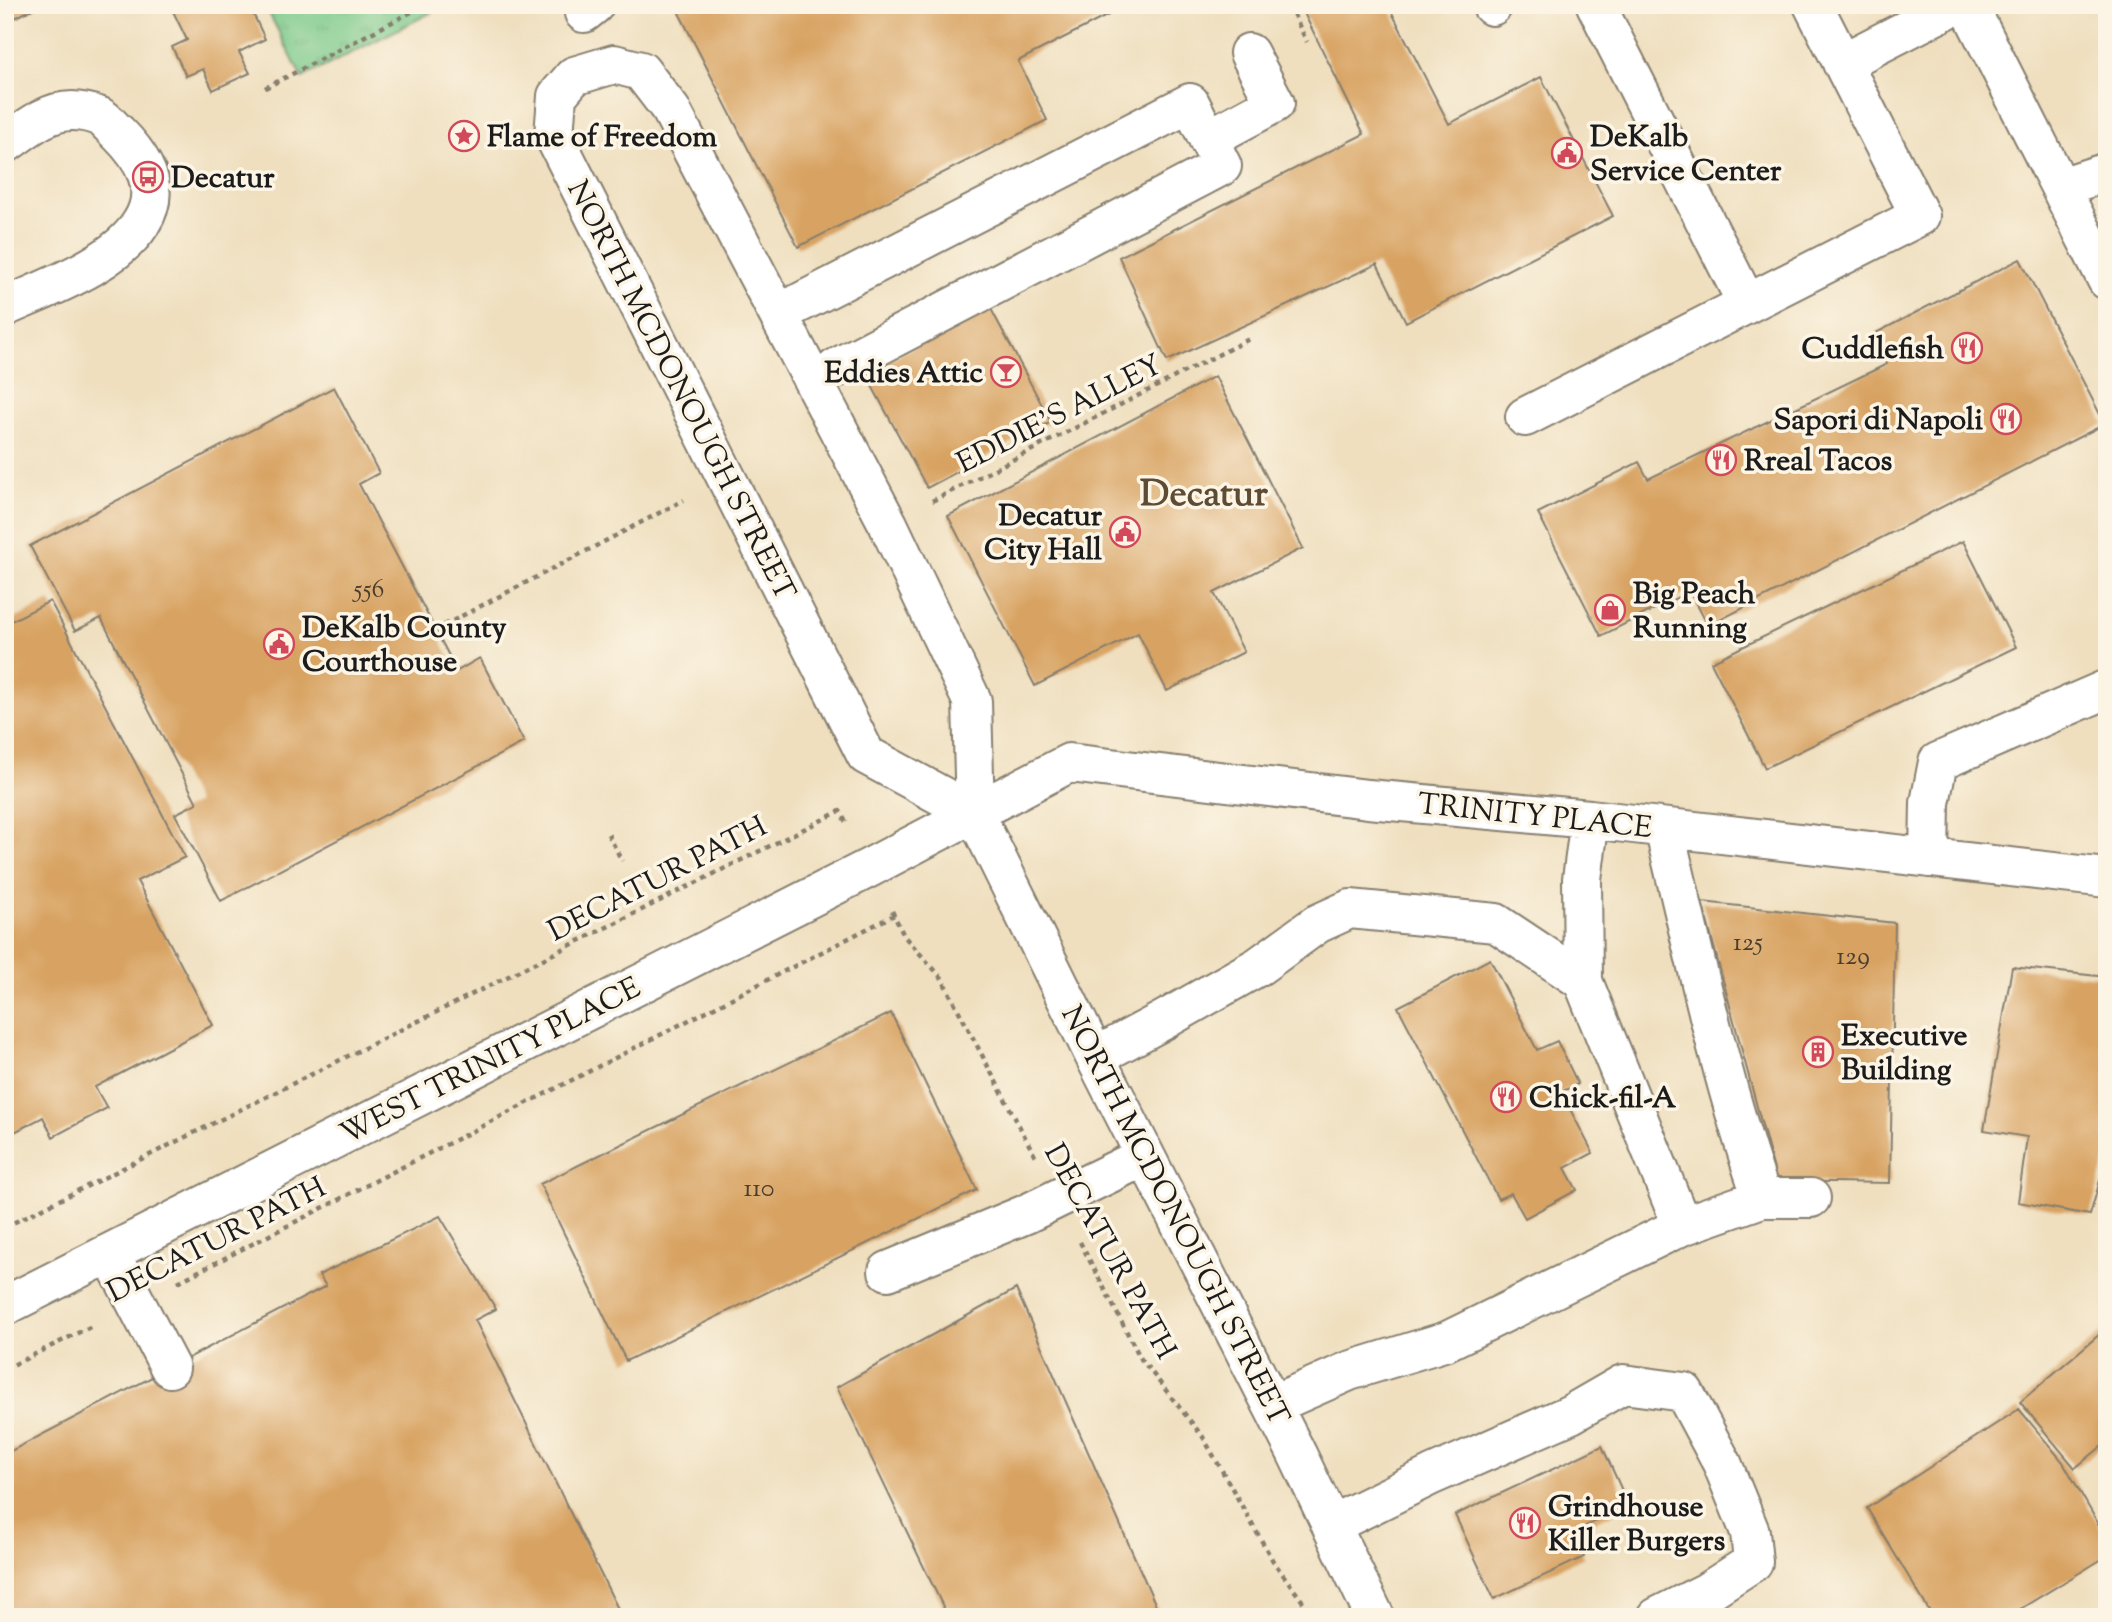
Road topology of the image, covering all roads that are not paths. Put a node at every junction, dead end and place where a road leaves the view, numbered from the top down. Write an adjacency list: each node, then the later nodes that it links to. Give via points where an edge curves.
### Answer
1 (1596, 5): 12 (street)
2 (1813, 5): 6 (street)
3 (1955, 5): 6 (street)
4 (1968, 5): 10 (street)
5 (1249, 53): 7 (street, via 1275,103)
6 (1842, 63): 12 (street, via 1920,216)
7 (1208, 139): 14 (street, via 1190,103); 15 (street, via 1222,166)
8 (5, 144): 13 (street, via 41,119 71,111 100,116 136,151 148,177 150,197 142,222 125,243 79,274)
9 (2107, 173): 10 (street)
10 (2061, 187): 11 (street)
11 (2107, 281)
12 (1747, 304): 16 (street)
13 (5, 307)
14 (778, 314): 18 (street, NORTH MCDONOUGH STREET, via 888,524 972,701); 18 (street, NORTH MCDONOUGH STREET, via 671,110 641,71 614,64 574,76 557,96 554,136 866,755)
15 (836, 368)
16 (1525, 417)
17 (2107, 689): 21 (street, via 1938,762 1930,803)
18 (975, 814): 19 (street, TRINITY PLACE, via 1069,762 1368,799); 26 (street, NORTH MCDONOUGH STREET); 31 (street, WEST TRINITY PLACE)
19 (1590, 819): 20 (street, TRINITY PLACE); 25 (street, via 1582,879)
20 (1664, 828): 21 (street, TRINITY PLACE); 28 (street, via 1704,1000)
21 (1928, 858): 23 (street, TRINITY PLACE)
22 (2107, 870): 23 (street)
23 (2070, 874): 24 (street, TRINITY PLACE)
24 (2107, 878)
25 (1583, 981): 26 (street, via 1496,923 1350,909 1317,924 1259,966); 30 (street)
26 (1094, 1056): 27 (street, NORTH MCDONOUGH STREET)
27 (1145, 1156): 32 (street, via 1058,1199); 35 (street, NORTH MCDONOUGH STREET)
28 (1762, 1198): 29 (street); 30 (street)
29 (1811, 1198)
30 (1682, 1226): 35 (street, via 1447,1341 1349,1371)
31 (110, 1253): 33 (street, WEST TRINITY PLACE); 34 (street)
32 (888, 1271)
33 (5, 1306)
34 (170, 1368)
35 (1272, 1405): 36 (street, NORTH MCDONOUGH STREET)
36 (1331, 1525): 37 (street, NORTH MCDONOUGH STREET); 38 (street, via 1571,1414 1623,1384 1684,1392 1736,1497 1750,1532 1753,1562)
37 (1374, 1617)
38 (1657, 1617)

